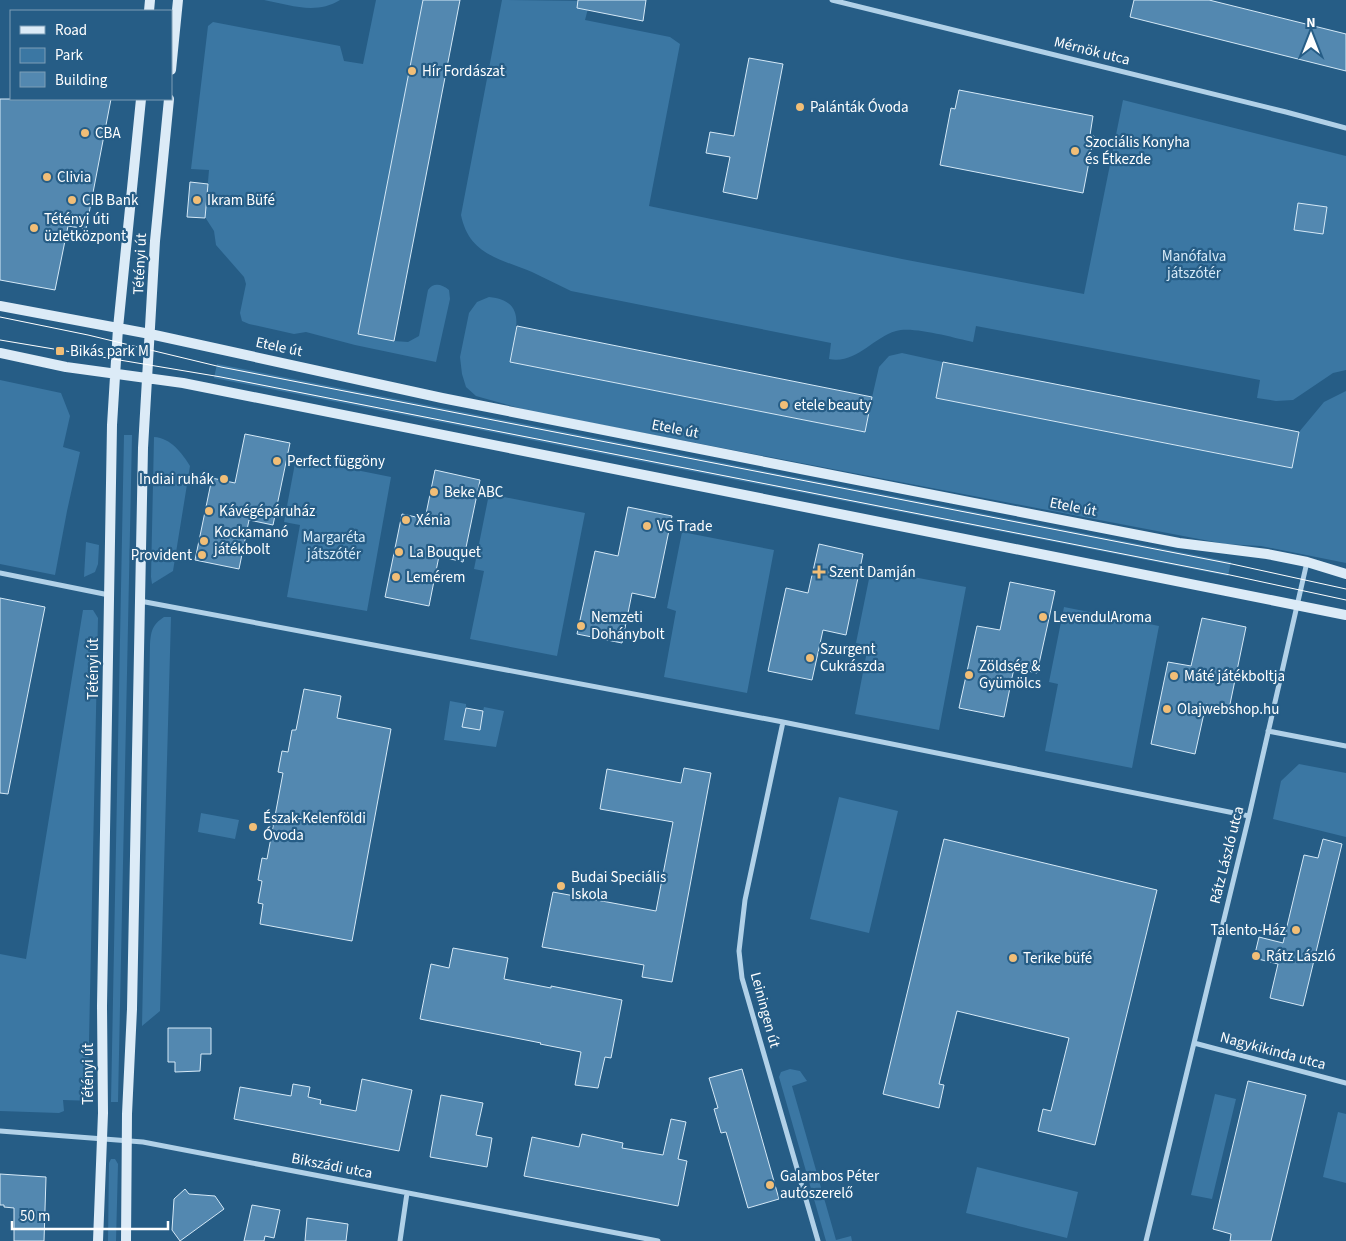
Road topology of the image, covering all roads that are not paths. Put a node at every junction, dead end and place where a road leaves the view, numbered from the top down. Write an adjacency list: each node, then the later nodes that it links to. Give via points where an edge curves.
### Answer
1 (178, 0): 3 (main road)
2 (832, 0): 6 (street, Mérnök utca)
3 (172, 60)
4 (141, 100): 8 (main road, Tétényi út)
5 (169, 100): 9 (main road, Tétényi út)
6 (1346, 128)
7 (0, 306): 8 (main road, Etele út)
8 (118, 328): 9 (main road, Etele út); 11 (main road, Tétényi út)
9 (150, 334): 12 (main road, Tétényi út); 13 (main road, Etele út, via 452,400 806,470 1179,543)
10 (0, 353): 11 (main road)
11 (116, 374): 12 (main road); 16 (main road, Tétényi út)
12 (147, 378): 17 (main road, Tétényi út); 18 (main road)
13 (1307, 562): 15 (main road, Etele út); 18 (street, Rátz László utca)
14 (0, 574): 16 (street)
15 (1346, 574)
16 (109, 595): 27 (main road, Tétényi út)
17 (139, 601): 20 (street); 28 (main road, Tétényi út, via 132,999)
18 (1298, 606): 19 (main road); 21 (street, Rátz László utca)
19 (1346, 615)
20 (783, 722): 23 (street); 35 (street, Leiningen út, via 745,900 739,951 742,978)
21 (1268, 731): 22 (street); 23 (street, Rátz László utca)
22 (1346, 746)
23 (1249, 816): 24 (street, Rátz László utca)
24 (1194, 1043): 25 (street, Nagykikinda utca); 36 (street, Rátz László utca)
25 (1346, 1083)
26 (0, 1131): 27 (street, Bikszádi utca)
27 (102, 1138): 28 (street, Bikszádi utca); 31 (main road, Tétényi út)
28 (126, 1140): 29 (street, Bikszádi utca); 32 (main road, Tétényi út)
29 (407, 1193): 30 (street, Bikszádi utca); 33 (street)
30 (646, 1240): 34 (street, Bikszádi utca)
31 (98, 1241)
32 (126, 1241)
33 (400, 1241)
34 (658, 1241)
35 (818, 1241)
36 (1146, 1241)

